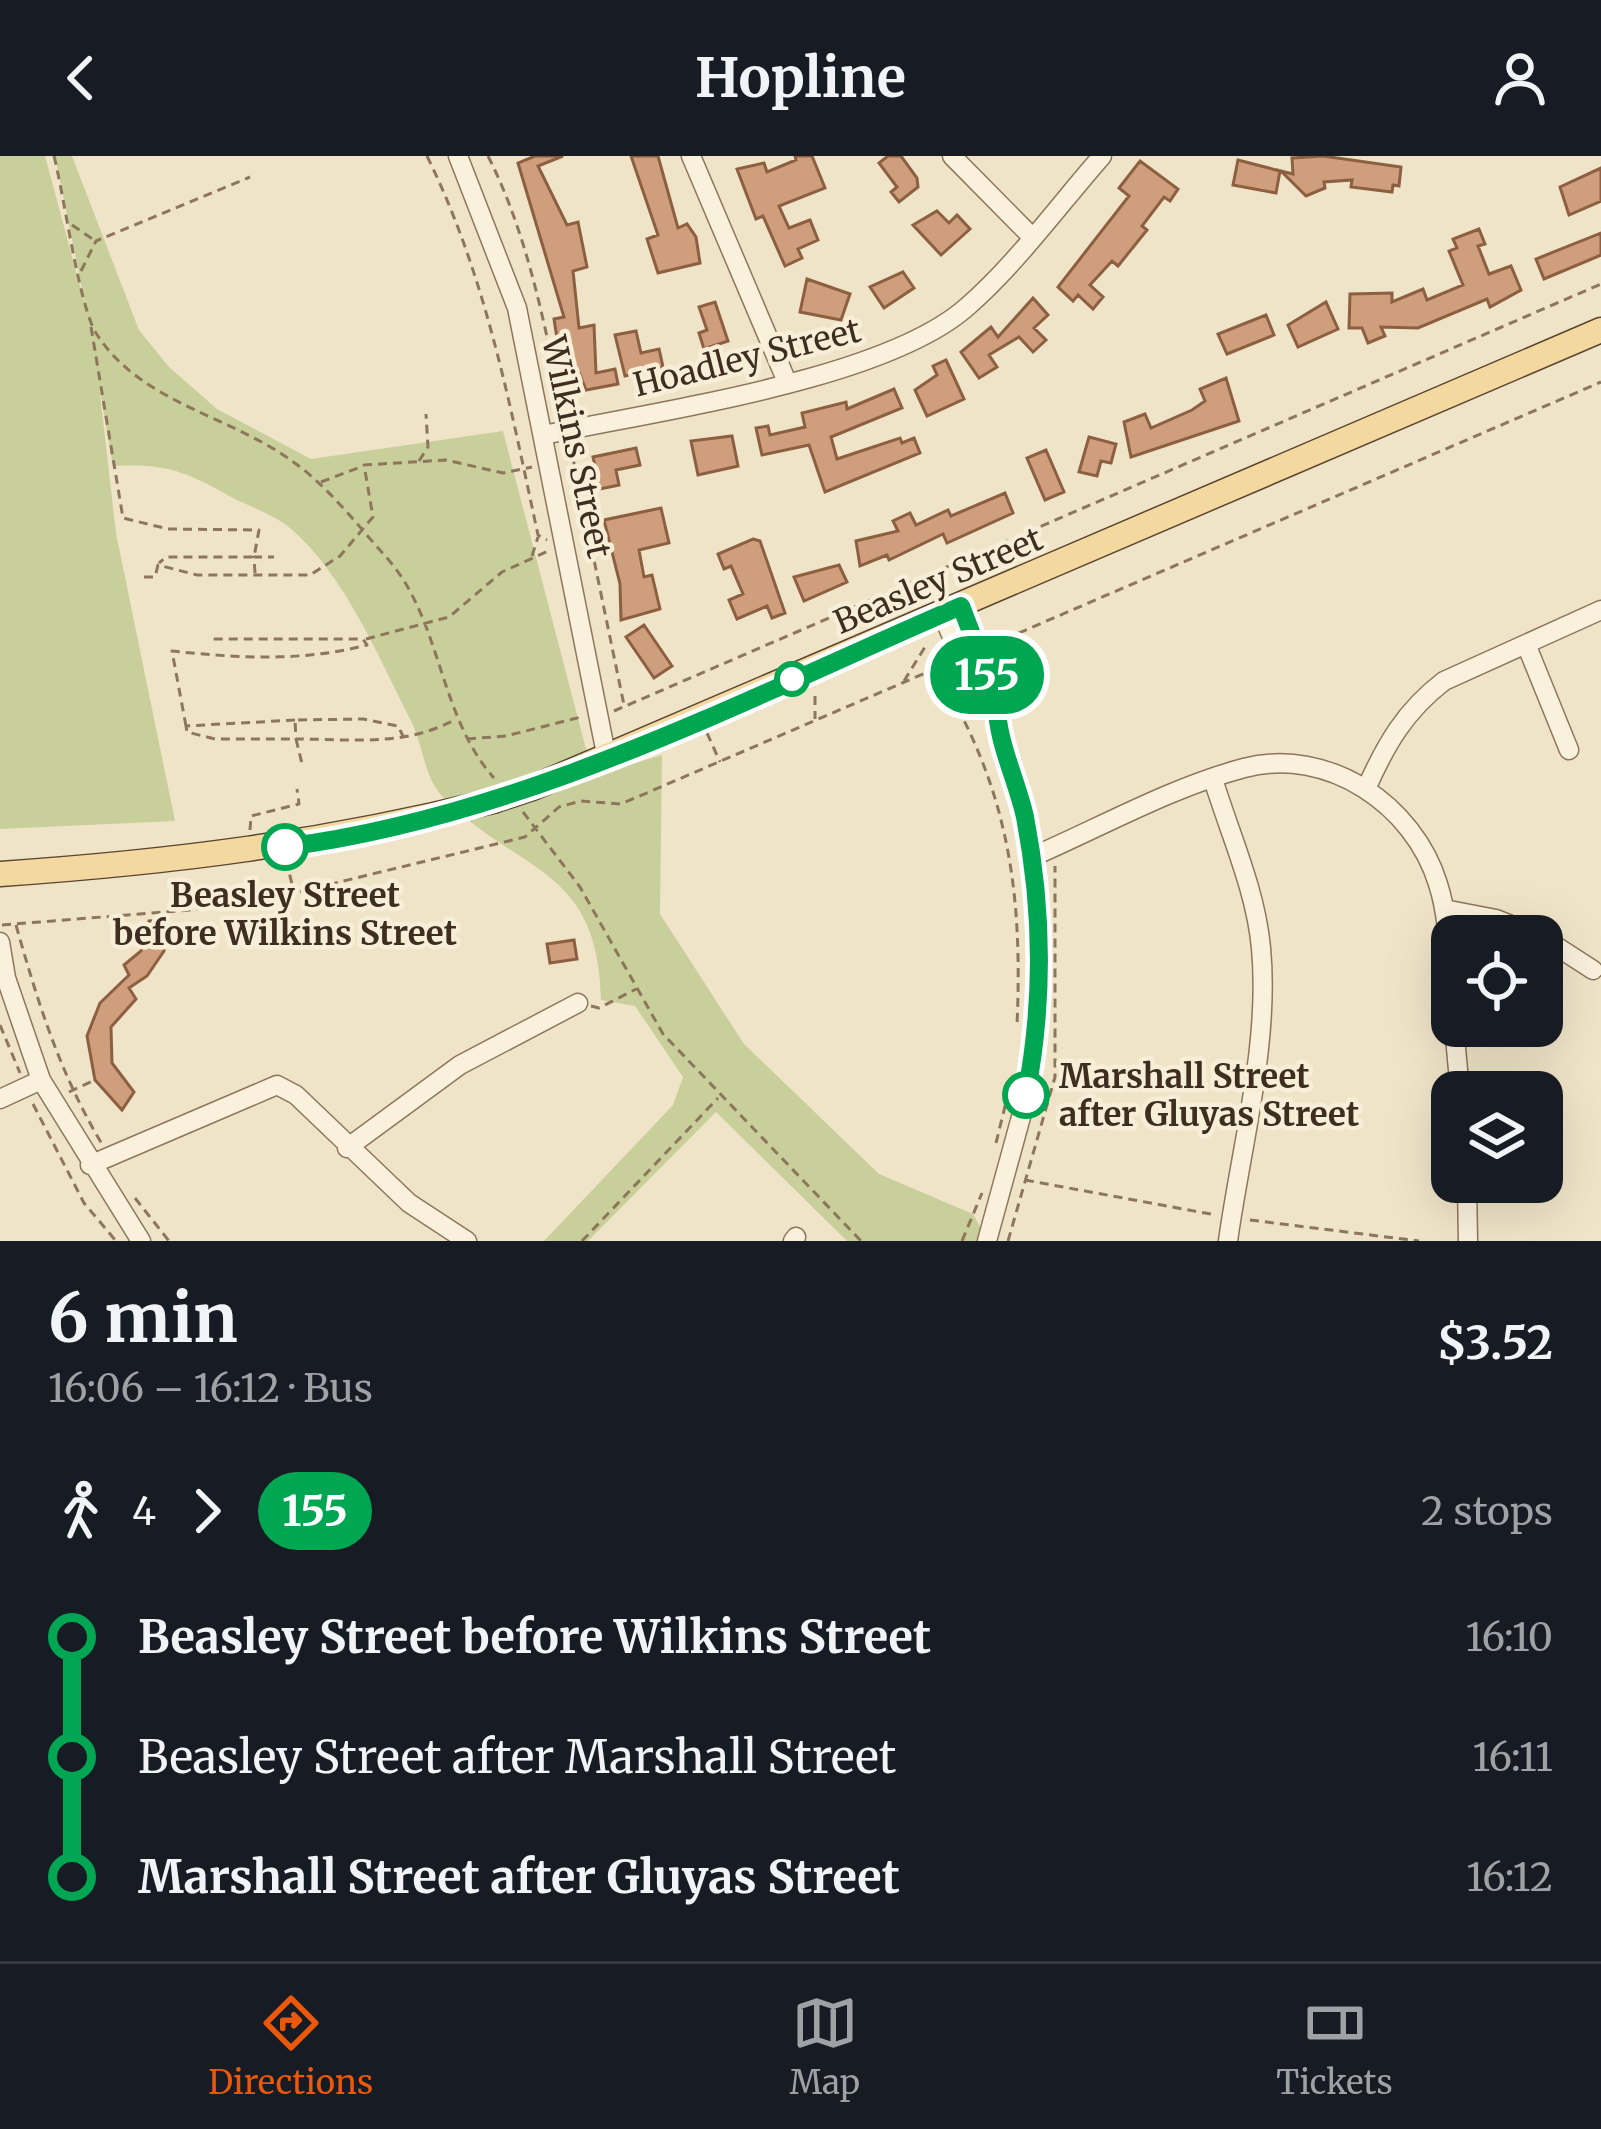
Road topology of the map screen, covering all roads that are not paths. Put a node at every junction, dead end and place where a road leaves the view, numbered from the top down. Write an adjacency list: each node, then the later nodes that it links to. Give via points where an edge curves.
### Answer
1 (458, 156): 8 (street, Wilkins Street, via 518,308)
2 (691, 156): 7 (street)
3 (952, 156): 5 (street)
4 (1102, 156): 5 (street, Hoadley Street)
5 (1030, 235): 7 (street, Hoadley Street, via 968,307 927,334)
6 (1601, 330): 9 (main road, Beasley Street)
7 (787, 382): 8 (street, Hoadley Street)
8 (544, 435): 13 (street, Wilkins Street)
9 (951, 610): 13 (main road, Beasley Street); 16 (street, via 982,706 996,716)
10 (1601, 610): 11 (street)
11 (1526, 644): 12 (street); 15 (street, via 1422,698 1387,741)
12 (1569, 750)
13 (607, 759): 17 (main road, Beasley Street, bridge, via 527,799 494,790 297,845)
14 (1213, 779): 15 (street, via 1282,765 1324,770); 16 (street); 34 (street, via 1262,953)
15 (1366, 789): 18 (street, via 1406,822)
16 (1032, 856): 33 (street, via 1040,923 1034,1053 1015,1178)
17 (0, 874)
18 (1444, 909): 19 (street); 20 (street)
19 (1445, 915)
20 (1475, 915)
21 (0, 943): 24 (street)
22 (1563, 951): 23 (street)
23 (1594, 970)
24 (3, 975): 26 (street)
25 (578, 1003): 28 (street, via 460,1065)
26 (33, 1084): 27 (street); 29 (street)
27 (0, 1099)
28 (347, 1148): 29 (street, via 277,1084); 32 (street)
29 (90, 1165): 31 (street)
30 (1467, 1203): 35 (street)
31 (141, 1241)
32 (467, 1241)
33 (987, 1241)
34 (1228, 1241)
35 (1468, 1241)

